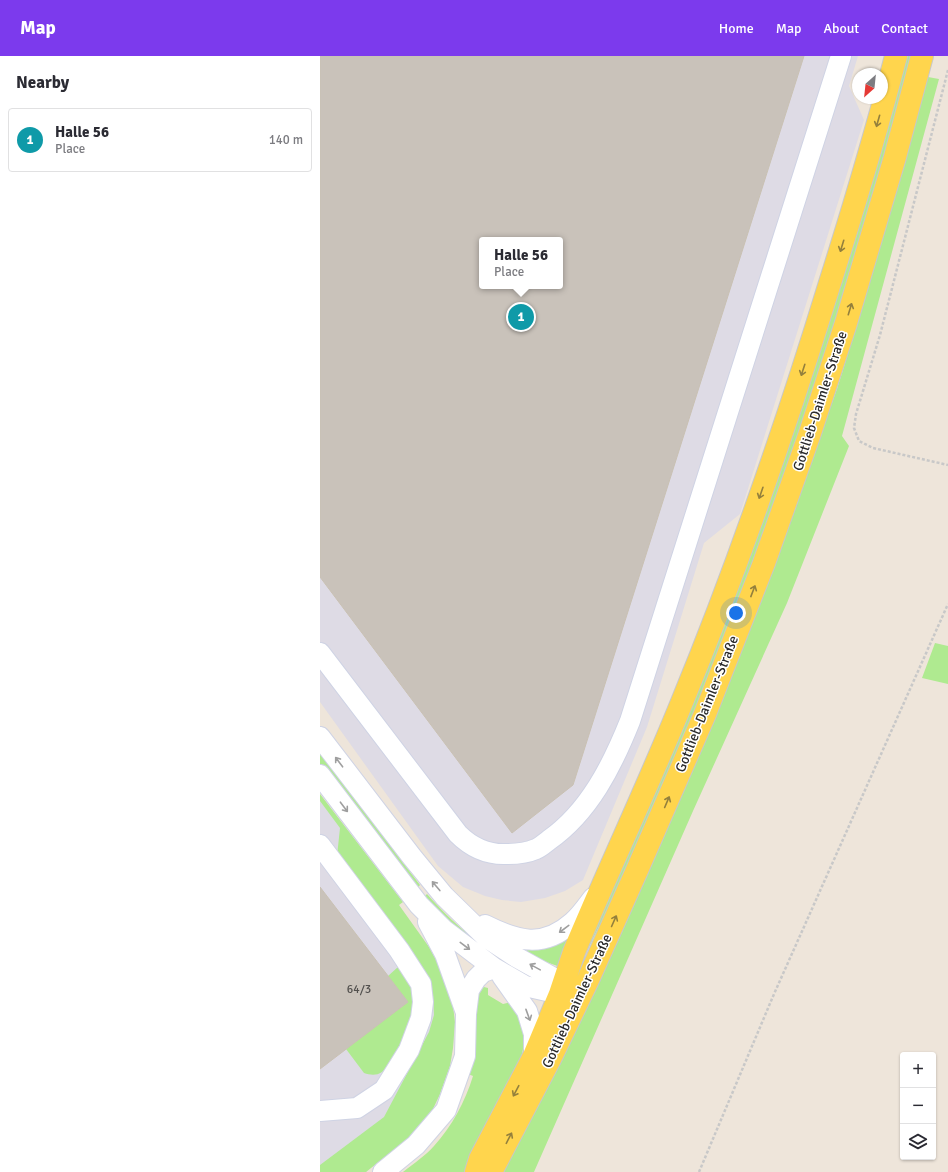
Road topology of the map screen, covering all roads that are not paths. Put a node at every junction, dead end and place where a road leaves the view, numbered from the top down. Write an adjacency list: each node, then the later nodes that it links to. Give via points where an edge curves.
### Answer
1 (841, 56): 4 (street, via 630,721 619,749 586,804 563,830 537,849 519,854 501,854 483,851 468,844)
2 (896, 56): 8 (main road, Gottlieb-Daimler-Straße, one-way to 8, via 848,226 787,420 682,702)
3 (922, 56): 12 (main road, Gottlieb-Daimler-Straße, one-way to 3, via 705,714 764,563 846,323)
4 (320, 653)
5 (320, 737): 10 (street, one-way to 5, via 444,896 412,857)
6 (320, 776): 9 (street, one-way to 9)
7 (320, 845): 16 (street, via 399,950 421,984 423,1002 421,1018 409,1050 384,1090 357,1108)
8 (600, 891): 10 (street, one-way to 10, via 574,922 555,936 532,941 504,935); 13 (main road, Gottlieb-Daimler-Straße, via 574,952)
9 (419, 905): 11 (street, one-way to 11, via 444,930); 14 (street, via 445,954)
10 (463, 914): 13 (street, one-way to 10, via 552,977 486,938)
11 (496, 970): 13 (street, via 525,986); 14 (street, via 483,972 469,990); 15 (street, one-way to 15, via 528,1011)
12 (587, 982): 13 (street); 15 (main road, Gottlieb-Daimler-Straße)
13 (560, 994): 15 (main road, Gottlieb-Daimler-Straße)
14 (466, 1014): 17 (street, via 465,1056 446,1110 416,1145)
15 (542, 1057): 18 (main road, Gottlieb-Daimler-Straße, one-way to 18, via 480,1159); 19 (main road, Gottlieb-Daimler-Straße, one-way to 15)
16 (320, 1111)
17 (383, 1172)
18 (476, 1172)
19 (491, 1172)

